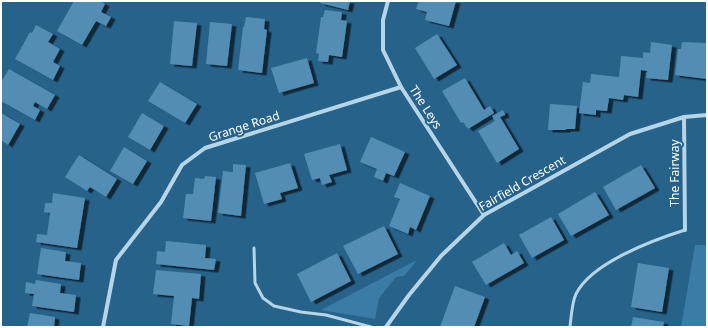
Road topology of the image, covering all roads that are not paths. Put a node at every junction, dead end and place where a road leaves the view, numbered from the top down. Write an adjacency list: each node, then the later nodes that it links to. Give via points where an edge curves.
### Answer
1 (388, 1): 2 (street, The Leys, via 383,20 383,50)
2 (401, 87): 5 (street, The Leys); 8 (street, Grange Road, via 206,148 182,165 161,202 116,260)
3 (707, 115): 4 (street, Fairfield Crescent)
4 (684, 117): 5 (street, Fairfield Crescent, via 630,134); 6 (street, The Fairway)
5 (484, 214): 10 (street, Fairfield Crescent, via 441,256)
6 (685, 230): 11 (lane, via 653,240 623,254 590,276 576,294)
7 (254, 248): 9 (lane, via 255,283 263,298 274,306 326,315)
8 (104, 327)
9 (371, 327)
10 (386, 327)
11 (570, 327)

